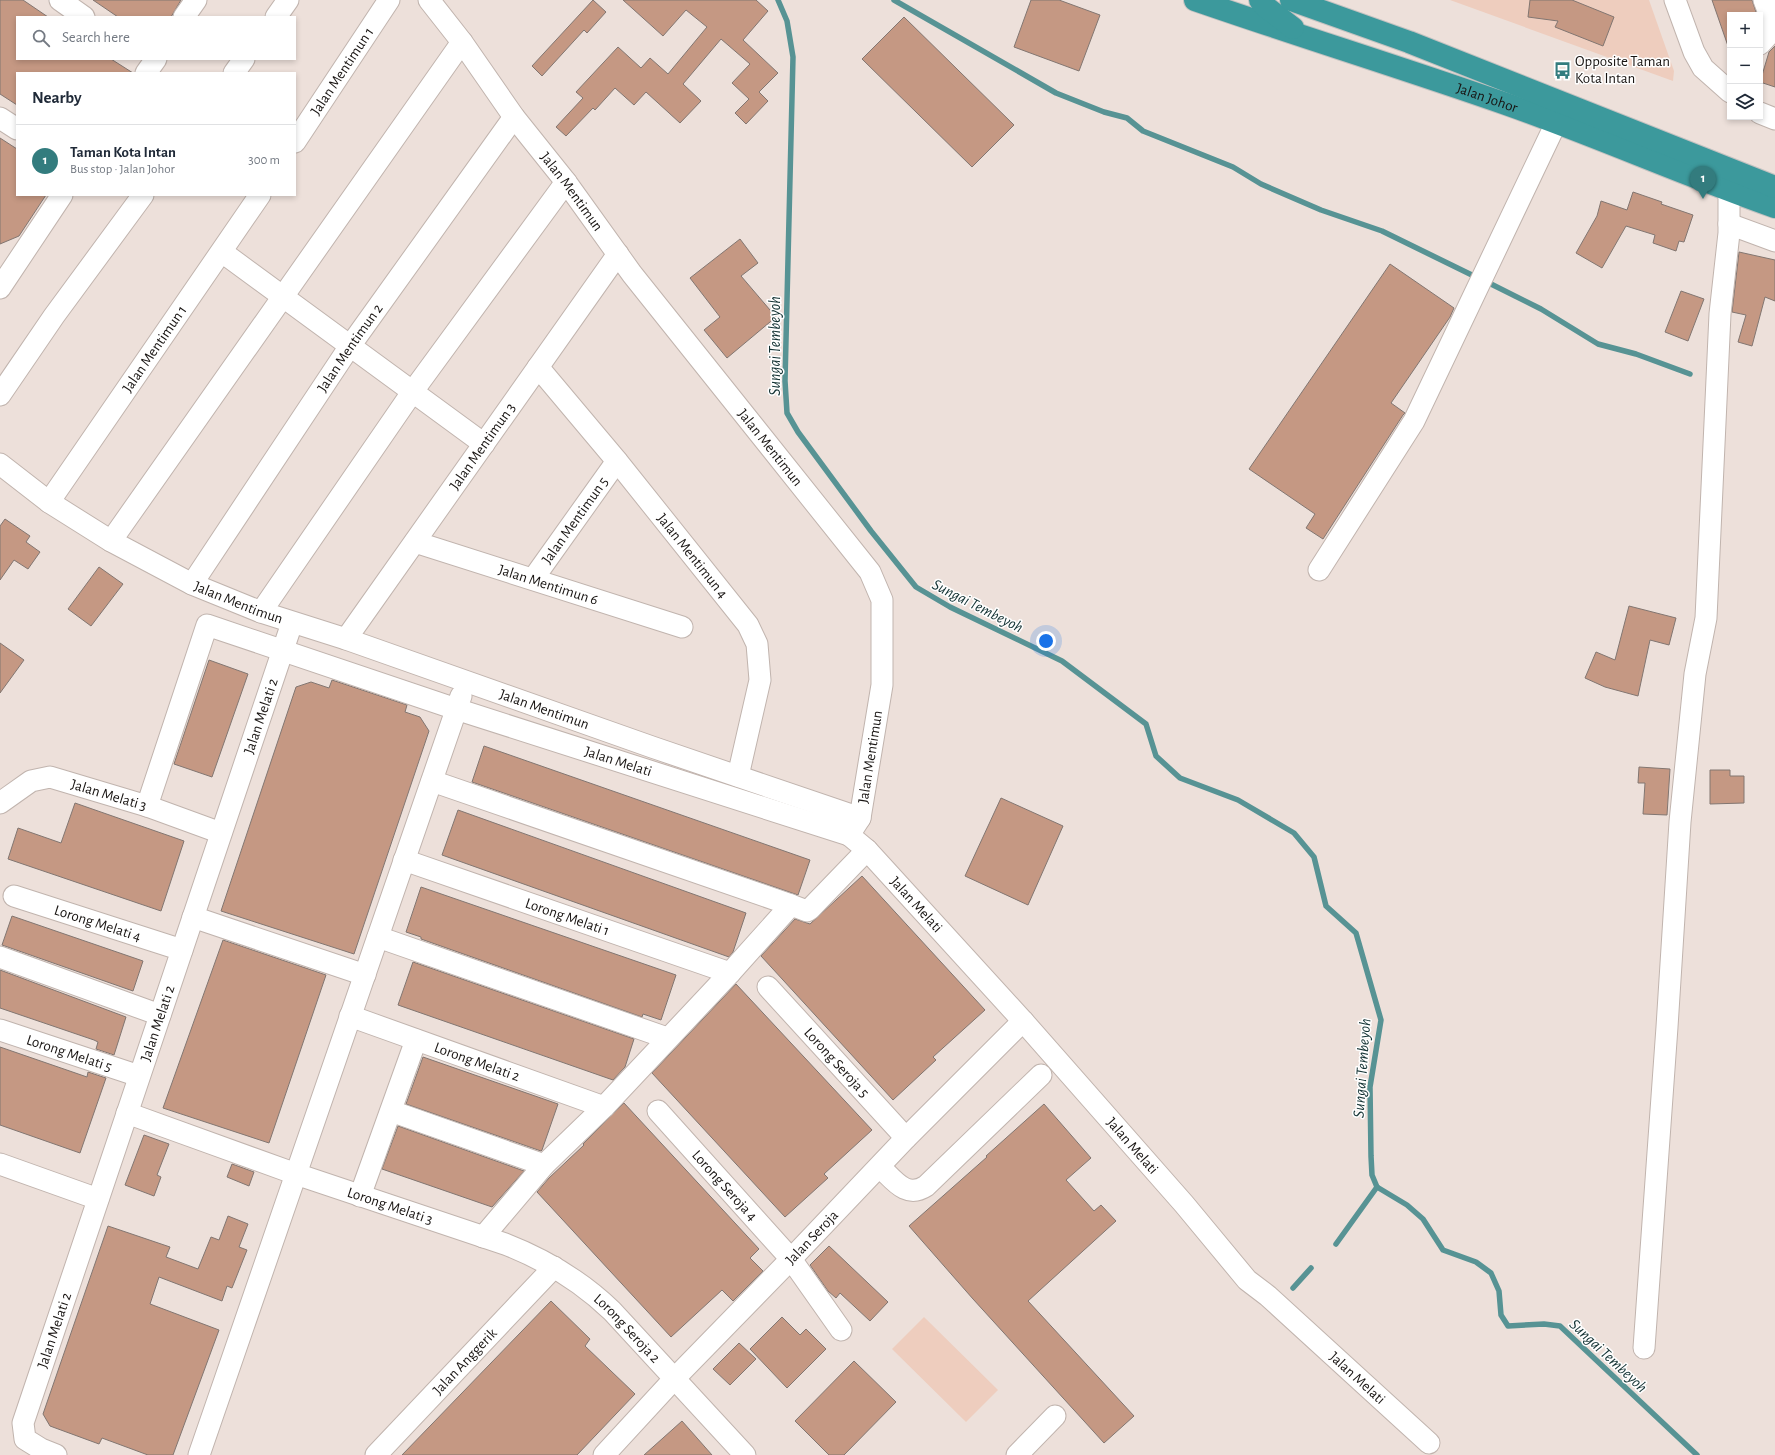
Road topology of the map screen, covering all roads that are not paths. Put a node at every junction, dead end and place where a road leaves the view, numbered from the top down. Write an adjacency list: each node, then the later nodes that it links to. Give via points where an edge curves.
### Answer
1 (60, 0): 12 (street)
2 (196, 0): 13 (street)
3 (288, 0): 14 (street)
4 (389, 0): 29 (street, Jalan Mentimun 1)
5 (429, 0): 18 (street, Jalan Mentimun)
6 (1195, 0): 16 (highway, Jalan Johor)
7 (1260, 0): 16 (highway)
8 (1291, 0): 19 (highway, Jalan Johor)
9 (1334, 0): 19 (highway, via 1374,20)
10 (1675, 0): 22 (street, via 1694,52 1703,68)
11 (1764, 0): 15 (street)
12 (83, 16)
13 (185, 16)
14 (277, 16)
15 (1775, 28): 17 (street)
16 (1306, 38): 27 (highway, Jalan Johor)
17 (1763, 41)
18 (462, 42): 24 (street, Jalan Mentimun); 42 (street)
19 (1409, 42): 31 (highway, Jalan Johor)
20 (243, 60): 21 (street)
21 (235, 72)
22 (1727, 85)
23 (1763, 115): 26 (street)
24 (514, 117): 30 (street, Jalan Mentimun); 43 (street, Jalan Mentimun 2)
25 (0, 118): 28 (street)
26 (1775, 119)
27 (1556, 122): 32 (highway, Jalan Johor); 53 (street, via 1414,421)
28 (16, 128)
29 (296, 140)
30 (566, 182): 40 (street, Jalan Mentimun); 45 (street)
31 (1775, 187)
32 (1729, 191): 36 (highway, Jalan Johor); 37 (street)
33 (61, 196): 41 (street)
34 (142, 196): 46 (street, via 54,316)
35 (259, 196): 39 (street, Jalan Mentimun 1)
36 (1775, 207)
37 (1729, 224): 38 (street); 103 (street, via 1720,314 1706,618 1695,674 1680,822)
38 (1775, 241)
39 (222, 252): 42 (street); 50 (street, Jalan Mentimun 1)
40 (618, 254): 44 (street, Jalan Mentimun 3); 67 (street, Jalan Mentimun, via 870,572 882,600 882,685)
41 (3, 278)
42 (284, 297): 43 (street); 51 (street)
43 (350, 346): 45 (street); 55 (street, Jalan Mentimun 2)
44 (538, 367): 47 (street, Jalan Mentimun 3); 48 (street, Jalan Mentimun 4)
45 (412, 391): 47 (street); 56 (street)
46 (0, 395)
47 (484, 444): 52 (street, Jalan Mentimun 3)
48 (617, 461): 54 (street, Jalan Mentimun 5); 63 (street, Jalan Mentimun 4, via 748,625 757,644 760,680)
49 (0, 464): 50 (street, Jalan Mentimun)
50 (49, 502): 51 (street, Jalan Mentimun)
51 (111, 542): 55 (street, Jalan Mentimun)
52 (415, 542): 54 (street, Jalan Mentimun 6); 59 (street, Jalan Mentimun 3)
53 (1319, 570)
54 (533, 579): 58 (street, Jalan Mentimun 6)
55 (192, 584): 56 (street, Jalan Mentimun)
56 (261, 612): 57 (street, Jalan Mentimun)
57 (292, 623): 59 (street, Jalan Mentimun); 60 (street, Jalan Melati 2)
58 (682, 628)
59 (346, 639): 61 (street, Jalan Mentimun)
60 (283, 651): 62 (street, Jalan Melati); 66 (street, Jalan Melati, via 207,625); 68 (street, Jalan Melati 2)
61 (466, 682): 62 (street); 63 (street, Jalan Mentimun)
62 (456, 710): 64 (street); 67 (street, Jalan Melati)
63 (738, 776): 67 (street, Jalan Mentimun)
64 (432, 781): 70 (street); 72 (street)
65 (0, 803): 66 (street, Jalan Melati 3, via 31,781 50,777)
66 (147, 806): 68 (street, Jalan Melati 3)
67 (854, 827): 69 (street, Jalan Melati)
68 (222, 833): 73 (street, Jalan Melati 2)
69 (866, 850): 72 (street, via 810,909 807,911); 82 (street, Jalan Melati)
70 (404, 860): 74 (street); 77 (street, Lorong Melati 1)
71 (14, 896): 75 (street, Lorong Melati 4)
72 (790, 905): 77 (street)
73 (193, 917): 75 (street, Jalan Melati 2); 78 (street)
74 (378, 936): 78 (street); 84 (street)
75 (182, 950): 80 (street, Jalan Melati 2)
76 (0, 957): 80 (street)
77 (730, 973): 84 (street)
78 (365, 975): 81 (street)
79 (768, 987): 92 (street, Lorong Seroja 5)
80 (160, 1015): 87 (street, Jalan Melati 2)
81 (350, 1016): 85 (street, Lorong Melati 2); 96 (street)
82 (1023, 1021): 92 (street, Jalan Seroja); 106 (street, Jalan Melati, via 1184,1204 1247,1280 1268,1296)
83 (0, 1030): 87 (street, Lorong Melati 5)
84 (667, 1038): 88 (street)
85 (416, 1040): 88 (street, Lorong Melati 2); 89 (street)
86 (1041, 1075): 95 (street, via 920,1190 906,1190)
87 (139, 1076): 91 (street, Jalan Melati 2)
88 (604, 1107): 94 (street)
89 (391, 1110): 94 (street); 97 (street)
90 (658, 1111): 100 (street, Lorong Seroja 4)
91 (127, 1113): 96 (street, Lorong Melati 3); 98 (street, Jalan Melati 2)
92 (906, 1138): 95 (street, Jalan Seroja)
93 (0, 1164): 98 (street)
94 (544, 1164): 99 (street)
95 (880, 1167): 100 (street, Jalan Seroja)
96 (296, 1174): 97 (street, Lorong Melati 3); 108 (street)
97 (360, 1196): 99 (street, Lorong Melati 3)
98 (98, 1199): 107 (street, Jalan Melati 2, via 23,1423 25,1439)
99 (483, 1237): 101 (street, Lorong Seroja 2, via 528,1253)
100 (791, 1259): 102 (street, Lorong Seroja 4); 104 (street, Jalan Seroja)
101 (554, 1267): 104 (street, Lorong Seroja 2, via 596,1296); 109 (street, Jalan Anggerik)
102 (841, 1330)
103 (1644, 1348)
104 (675, 1378): 110 (street, Jalan Seroja); 111 (street, Lorong Seroja 2)
105 (1055, 1416): 112 (street)
106 (1429, 1443)
107 (46, 1453)
108 (199, 1455)
109 (376, 1455)
110 (604, 1455)
111 (745, 1455)
112 (1017, 1455)

